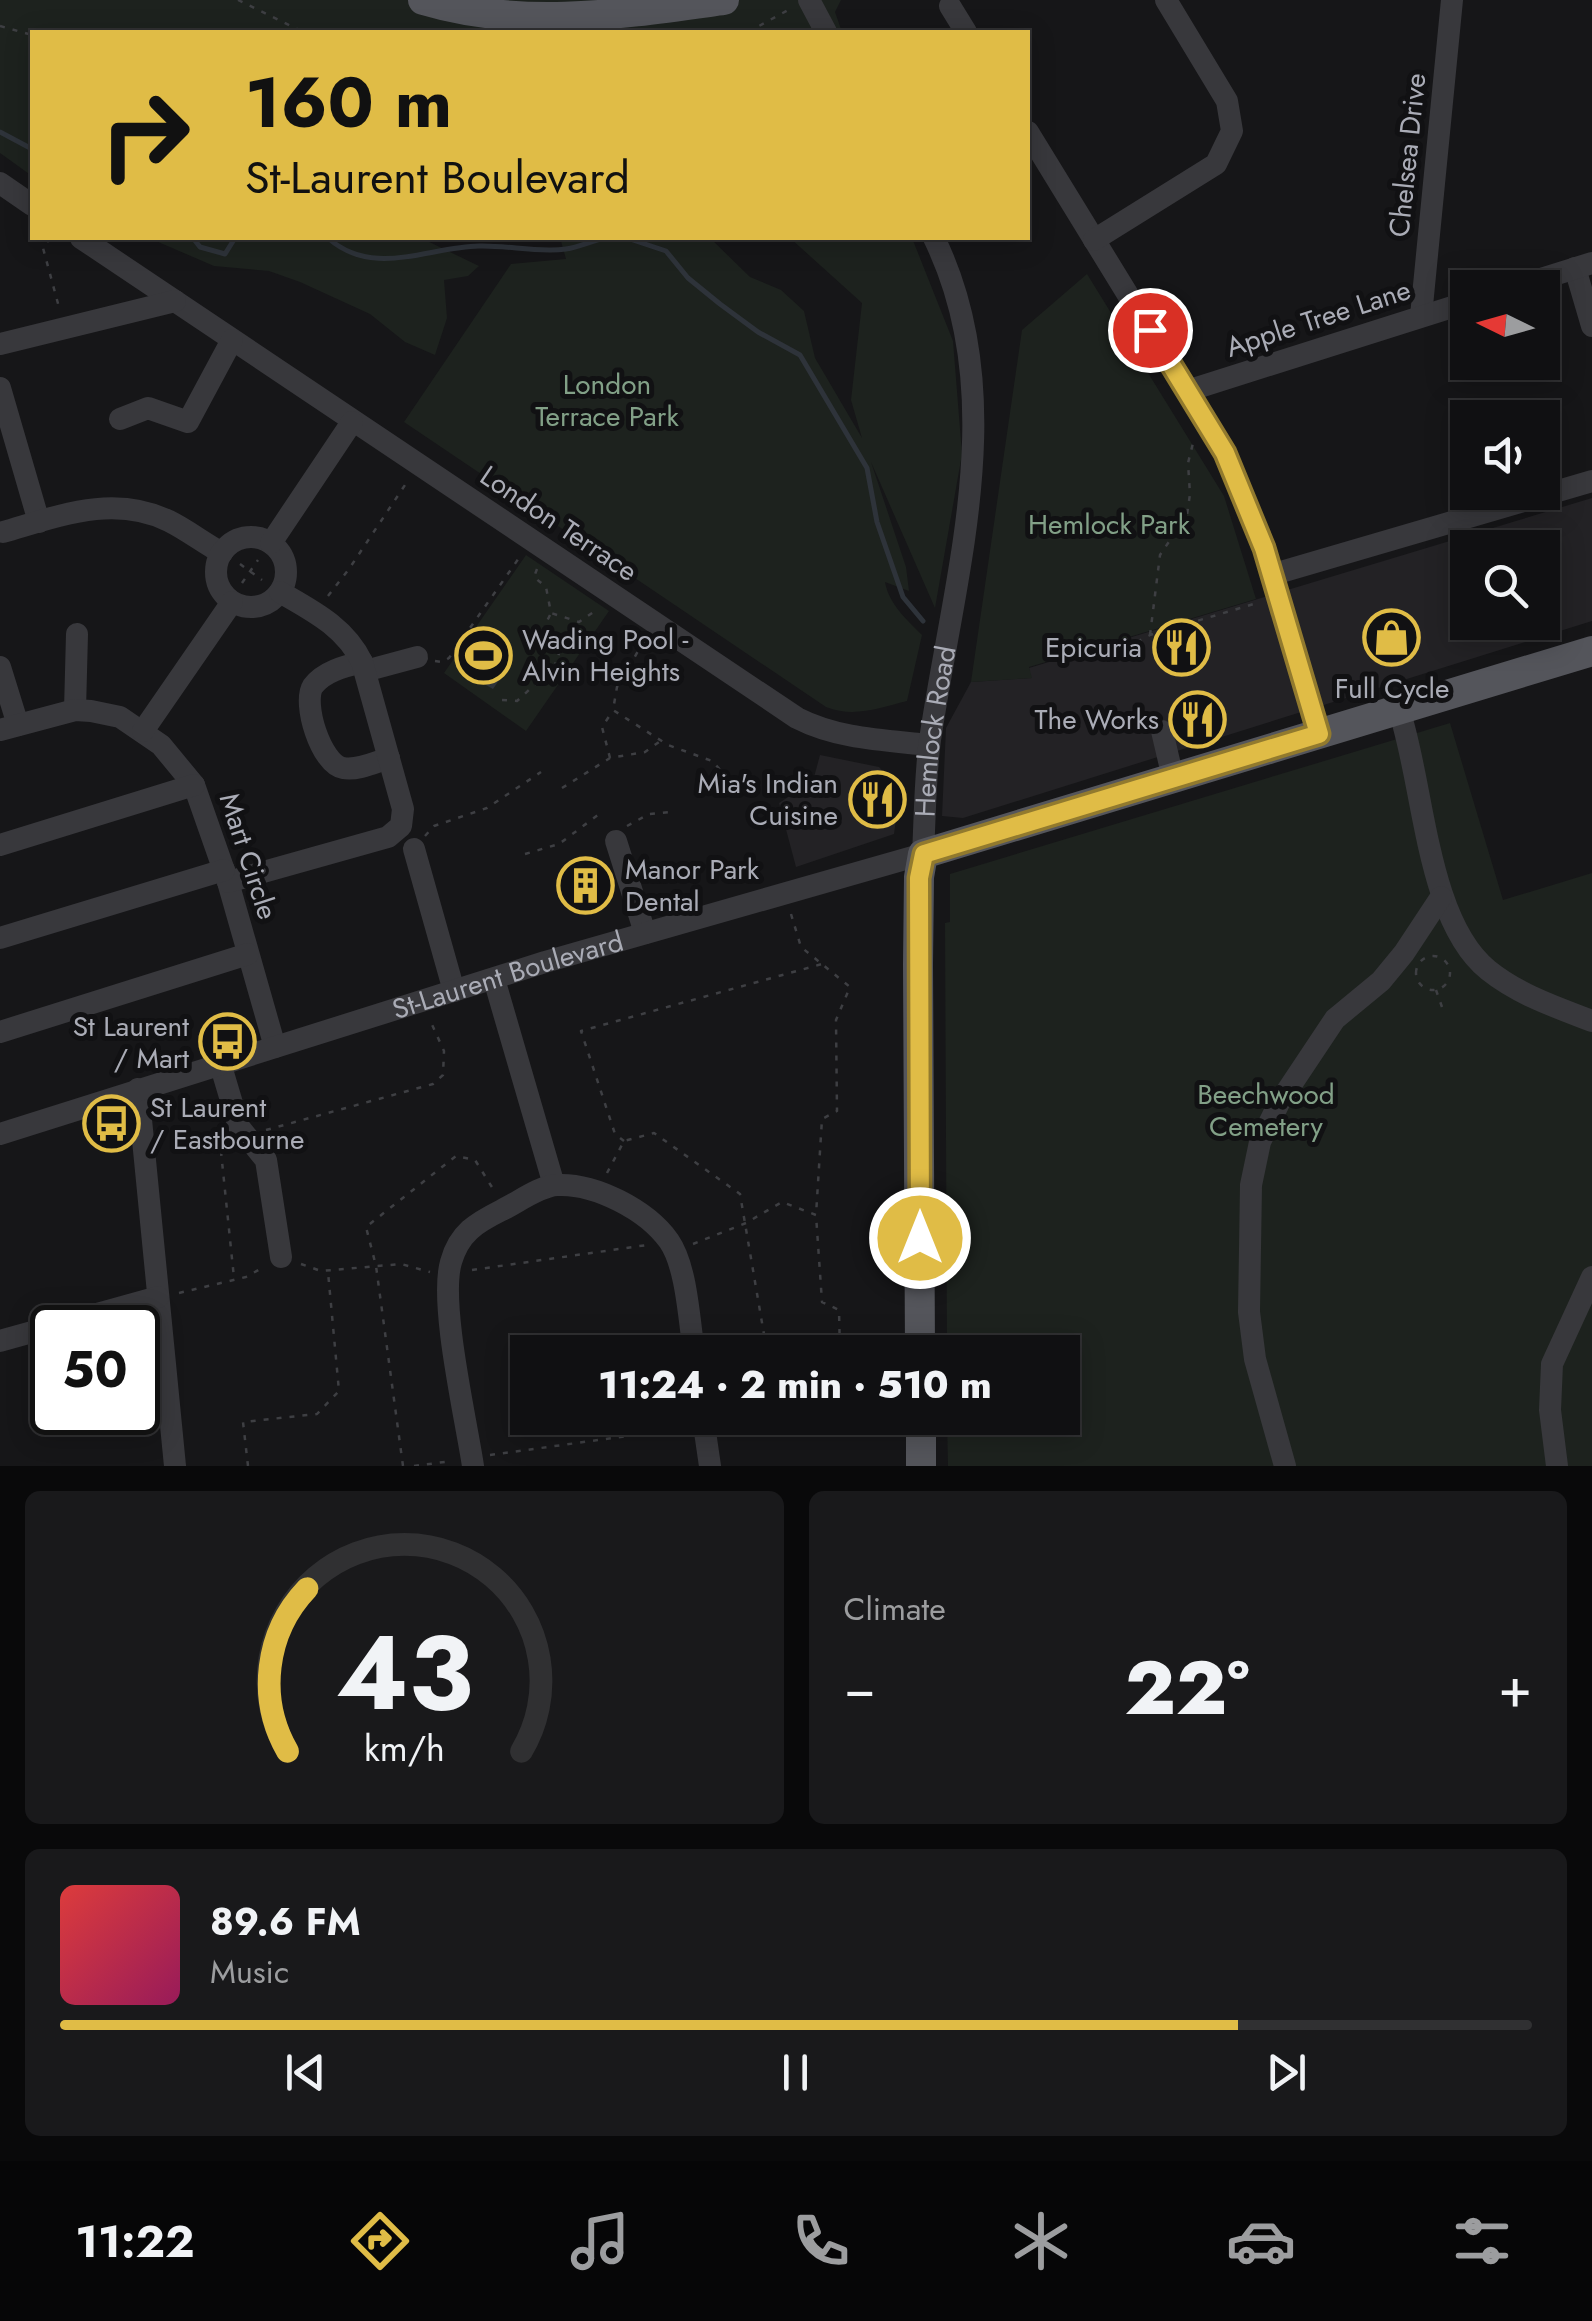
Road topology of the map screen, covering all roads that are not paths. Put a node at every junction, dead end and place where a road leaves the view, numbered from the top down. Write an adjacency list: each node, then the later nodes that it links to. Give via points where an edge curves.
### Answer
1 (422, 0): 2 (main road, via 556,18)
2 (724, 0)
3 (1166, 0): 14 (street, via 1227,102 1232,131 1216,164)
4 (1452, 0): 19 (street, Chelsea Drive)
5 (799, 5): 7 (street)
6 (950, 6): 8 (street)
7 (824, 30)
8 (965, 30)
9 (1030, 135): 14 (street)
10 (0, 183): 11 (street)
11 (30, 204)
12 (83, 240): 17 (street, London Terrace)
13 (935, 240): 46 (street, Hemlock Road, via 952,274 975,413 971,491)
14 (1094, 240): 24 (street)
15 (1584, 265): 16 (street); 20 (street)
16 (1560, 273)
17 (176, 302): 21 (street, London Terrace); 22 (street)
18 (1450, 307): 19 (street, Apple Tree Lane)
19 (1421, 316): 24 (street, Apple Tree Lane)
20 (1592, 326)
21 (232, 340): 25 (street, via 188,422 148,408); 26 (street, London Terrace)
22 (0, 344)
23 (0, 388): 28 (street)
24 (1187, 391): 32 (street, via 1225,453)
25 (120, 419)
26 (352, 422): 30 (street); 46 (street, London Terrace, via 819,729)
27 (1592, 481): 32 (street)
28 (39, 522): 29 (street); 31 (street, via 112,506 169,521)
29 (3, 532)
30 (271, 543): 31 (street, via 246,537); 33 (street, via 286,566)
31 (222, 553): 34 (street, via 218,586)
32 (1274, 586): 45 (street)
33 (280, 592): 34 (street, via 255,607); 39 (street, via 336,626)
34 (232, 602): 43 (street)
35 (77, 634): 40 (street)
36 (1592, 651): 41 (main road, St-Laurent Boulevard, via 1464,699)
37 (417, 657): 39 (street)
38 (0, 667): 42 (street)
39 (364, 667): 47 (street); 47 (street, via 342,667 312,688 322,751 344,769)
40 (74, 710): 42 (street, Mart Circle); 43 (street, Mart Circle, via 120,716)
41 (1399, 710): 45 (main road, St-Laurent Boulevard); 55 (street)
42 (9, 727)
43 (143, 731): 49 (street, Mart Circle)
44 (1162, 731): 48 (street)
45 (1319, 734): 48 (main road, St-Laurent Boulevard)
46 (929, 744): 53 (street, Hemlock Road)
47 (389, 758): 54 (street, via 402,826 388,836)
48 (1174, 778): 53 (main road, St-Laurent Boulevard)
49 (194, 785): 51 (street); 54 (street, Mart Circle)
50 (621, 834): 56 (street)
51 (0, 844)
52 (414, 848): 60 (street)
53 (924, 854): 56 (street, St-Laurent Boulevard); 72 (main road, Hemlock Road)
54 (226, 876): 57 (street); 58 (street, Mart Circle)
55 (1441, 897): 61 (street, via 1488,970 1516,990); 80 (street, via 1381,981 1335,1019 1260,1142 1251,1185 1249,1312 1255,1360)
56 (645, 933): 59 (street, St-Laurent Boulevard)
57 (0, 938)
58 (248, 954): 62 (street); 63 (street, Mart Circle)
59 (494, 979): 60 (street, St-Laurent Boulevard); 67 (street)
60 (454, 991): 63 (street, St-Laurent Boulevard)
61 (1592, 1022)
62 (0, 1032)
63 (274, 1047): 64 (street, St-Laurent Boulevard)
64 (220, 1063): 65 (street, St-Laurent Boulevard); 68 (street, via 239,1127 266,1160)
65 (138, 1089): 66 (street, St-Laurent Boulevard); 70 (street)
66 (0, 1134)
67 (554, 1185): 71 (street, via 597,1192 644,1216 672,1248); 76 (street, via 464,1233 448,1276)
68 (281, 1257)
69 (1592, 1277): 81 (street, via 1552,1364)
70 (158, 1298): 73 (street); 77 (street)
71 (691, 1335)
72 (920, 1335)
73 (0, 1341)
74 (706, 1435): 78 (street)
75 (921, 1435): 79 (main road)
76 (472, 1462)
77 (175, 1466)
78 (710, 1466)
79 (921, 1466)
80 (1285, 1466)
81 (1556, 1466)

